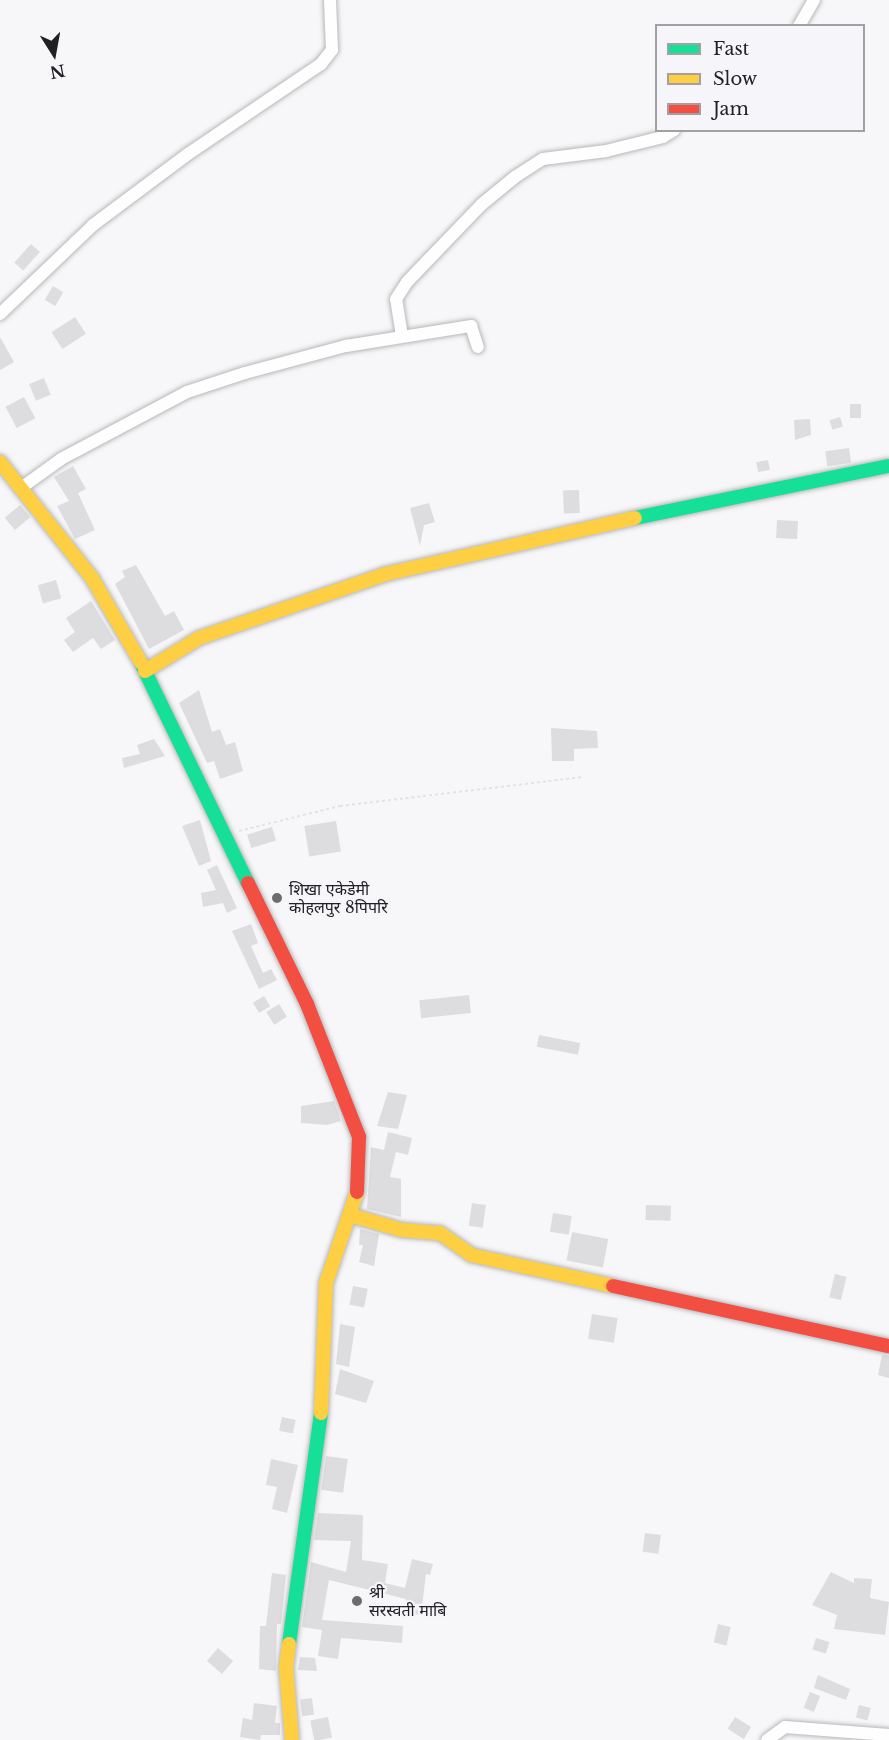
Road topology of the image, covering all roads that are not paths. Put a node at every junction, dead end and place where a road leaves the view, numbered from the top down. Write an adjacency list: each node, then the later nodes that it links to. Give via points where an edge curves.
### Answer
1 (330, 0): 5 (street, via 332,50 321,64 188,154 93,225)
2 (814, 0): 3 (street)
3 (799, 24)
4 (671, 132): 6 (street, via 606,151 543,159 515,177 482,204 407,282 396,299)
5 (0, 314)
6 (402, 336): 7 (street, via 471,326); 10 (street, via 346,346 187,392 61,459)
7 (478, 347)
8 (0, 462): 10 (street)
9 (889, 466): 11 (street, via 386,574 199,638)
10 (21, 488): 11 (street, via 92,578)
11 (145, 671): 12 (street, via 306,1004 359,1137 360,1183)
12 (350, 1215): 13 (street, via 402,1230 440,1233 471,1255); 15 (street, via 326,1283 324,1392 286,1667)
13 (889, 1346)
14 (889, 1735): 16 (street, via 785,1727)
15 (292, 1740)
16 (767, 1740)

